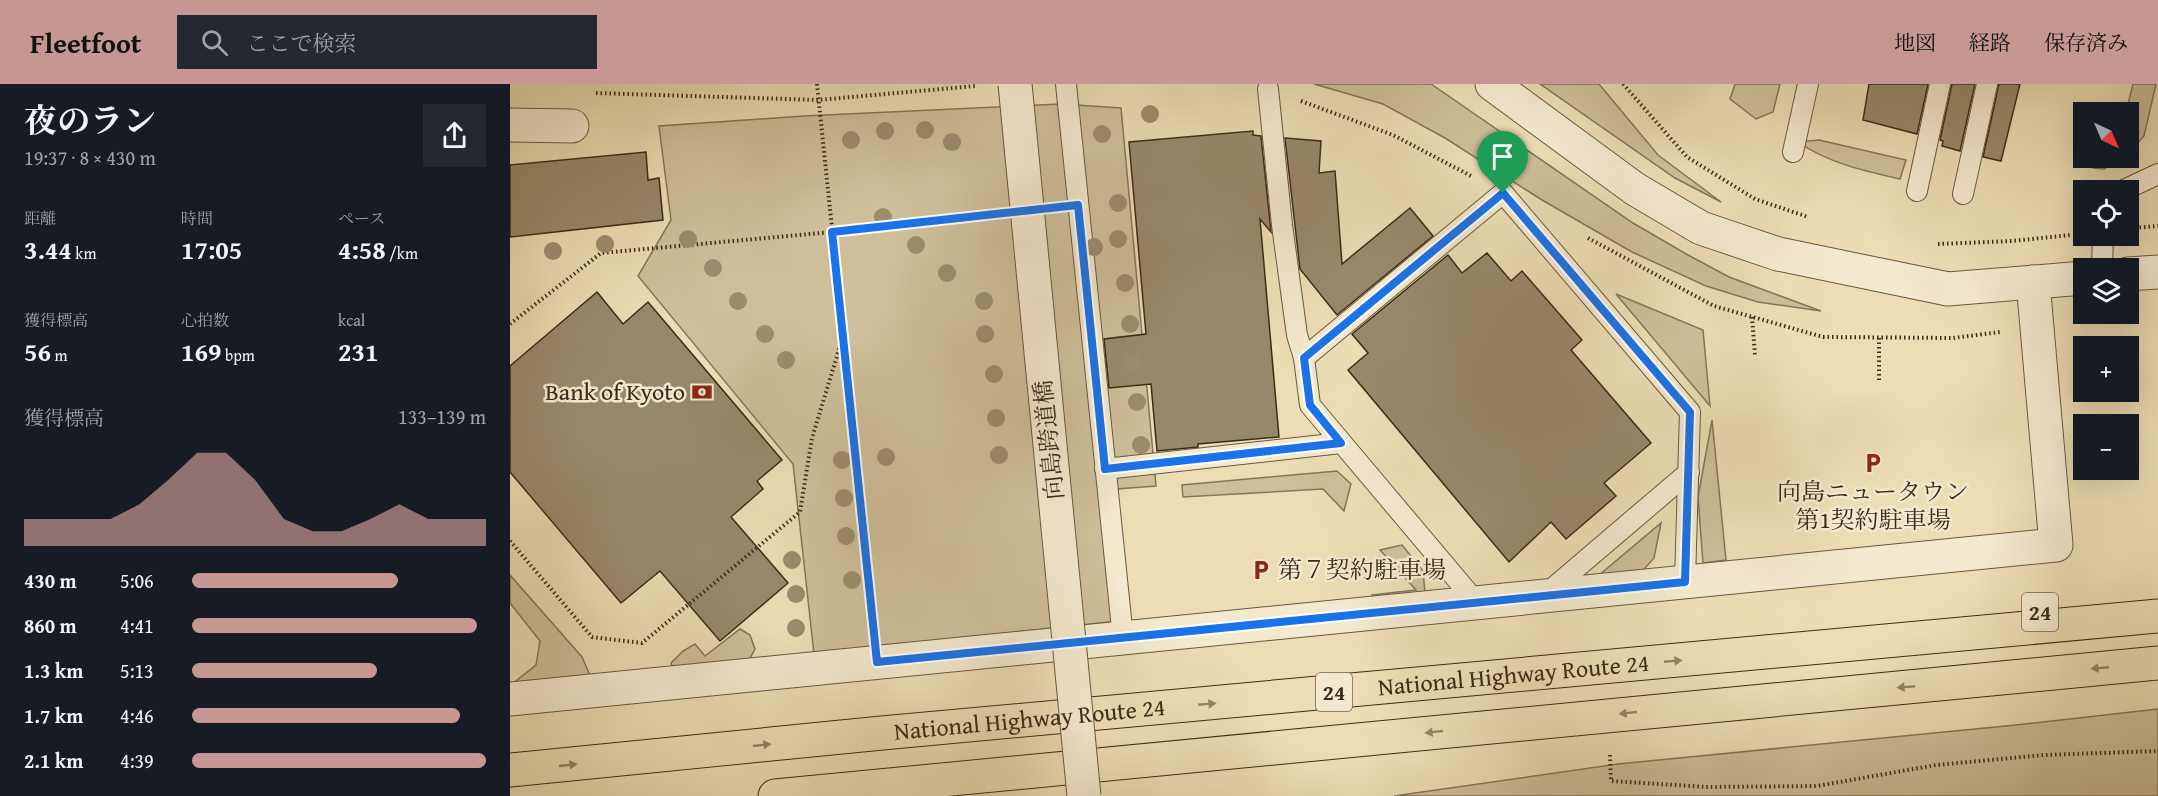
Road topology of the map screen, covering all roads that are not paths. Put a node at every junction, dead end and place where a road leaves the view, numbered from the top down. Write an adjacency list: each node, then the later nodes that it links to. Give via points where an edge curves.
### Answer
1 (1015, 84): 34 (street, 向島跨道橋, bridge)
2 (1066, 84): 21 (lane)
3 (1492, 84): 18 (street, via 1635,189 1701,228 1778,254 1948,289)
4 (1808, 84): 10 (lane)
5 (1940, 84): 13 (lane)
6 (1987, 84): 14 (lane)
7 (1268, 89): 19 (lane, via 1282,225 1297,335)
8 (510, 125): 9 (street)
9 (572, 126)
10 (1794, 152)
11 (2157, 171): 12 (lane)
12 (2139, 181)
13 (1917, 191)
14 (1964, 194)
15 (2158, 272): 16 (street)
16 (2139, 273)
17 (2073, 279): 18 (street)
18 (2033, 282): 23 (street, via 2056,545)
19 (1304, 358): 20 (lane, via 1310,405); 22 (lane, via 1503,193 1690,412)
20 (1341, 443): 21 (lane); 26 (lane)
21 (1105, 469): 28 (lane)
22 (1689, 472): 23 (lane); 24 (lane)
23 (1685, 582): 24 (street)
24 (1545, 596): 26 (street)
25 (2158, 598): 29 (highway, 24, via 1994,617)
26 (1476, 602): 28 (street)
27 (2158, 616): 29 (highway, National Highway Route 24 / 24)
28 (1123, 638): 31 (street)
29 (1925, 638): 32 (highway, National Highway Route 24 / 24, one-way to 29)
30 (2158, 663): 33 (highway, National Highway Route 24 / 24, one-way to 33)
31 (510, 699)
32 (510, 770)
33 (775, 796)
34 (1084, 796)

